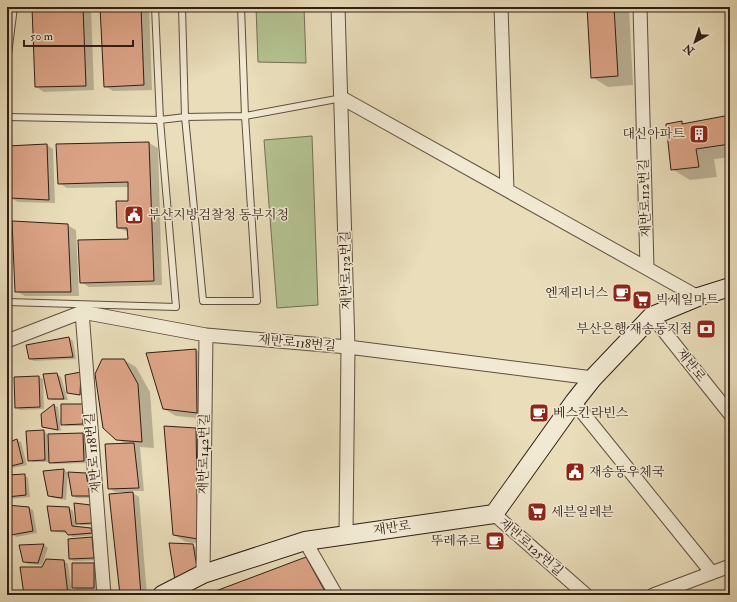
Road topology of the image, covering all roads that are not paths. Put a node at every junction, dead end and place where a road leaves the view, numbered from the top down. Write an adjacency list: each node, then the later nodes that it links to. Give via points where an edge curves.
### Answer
1 (14, 7): 8 (lane)
2 (155, 7): 13 (lane)
3 (182, 7): 12 (lane)
4 (241, 7): 10 (lane)
5 (338, 7): 9 (street, 재반로132번길)
6 (501, 7): 14 (street)
7 (640, 7): 15 (street, 재반로112번길)
8 (7, 62)
9 (342, 98): 10 (lane); 14 (street); 23 (street, 재반로132번길)
10 (245, 116): 12 (lane); 12 (lane, via 257,301 202,301)
11 (7, 117): 13 (lane)
12 (185, 117): 13 (lane)
13 (160, 120): 18 (lane, via 176,307)
14 (507, 190): 15 (street)
15 (647, 268): 17 (street)
16 (730, 287): 17 (main road)
17 (698, 296): 20 (main road)
18 (7, 302)
19 (82, 312): 21 (street, 재반로118번길); 22 (street); 33 (street, 재반로 118번길)
20 (652, 316): 24 (main road); 26 (street, 재반로)
21 (206, 335): 23 (street, 재반로118번길); 32 (street, 재반로142번길)
22 (7, 341)
23 (348, 347): 24 (street, 재반로118번길); 28 (street, 재반로132번길)
24 (593, 378): 25 (main road)
25 (574, 402): 27 (main road); 31 (street)
26 (730, 414)
27 (494, 514): 28 (main road, 재반로); 36 (street, 재반로125번길)
28 (346, 534): 29 (main road, 재반로)
29 (306, 541): 32 (main road, 재반로); 35 (street)
30 (730, 566): 31 (street)
31 (712, 573): 37 (street)
32 (202, 574): 34 (main road, 재반로)
33 (104, 595)
34 (162, 595)
35 (336, 595)
36 (586, 595)
37 (653, 595)

